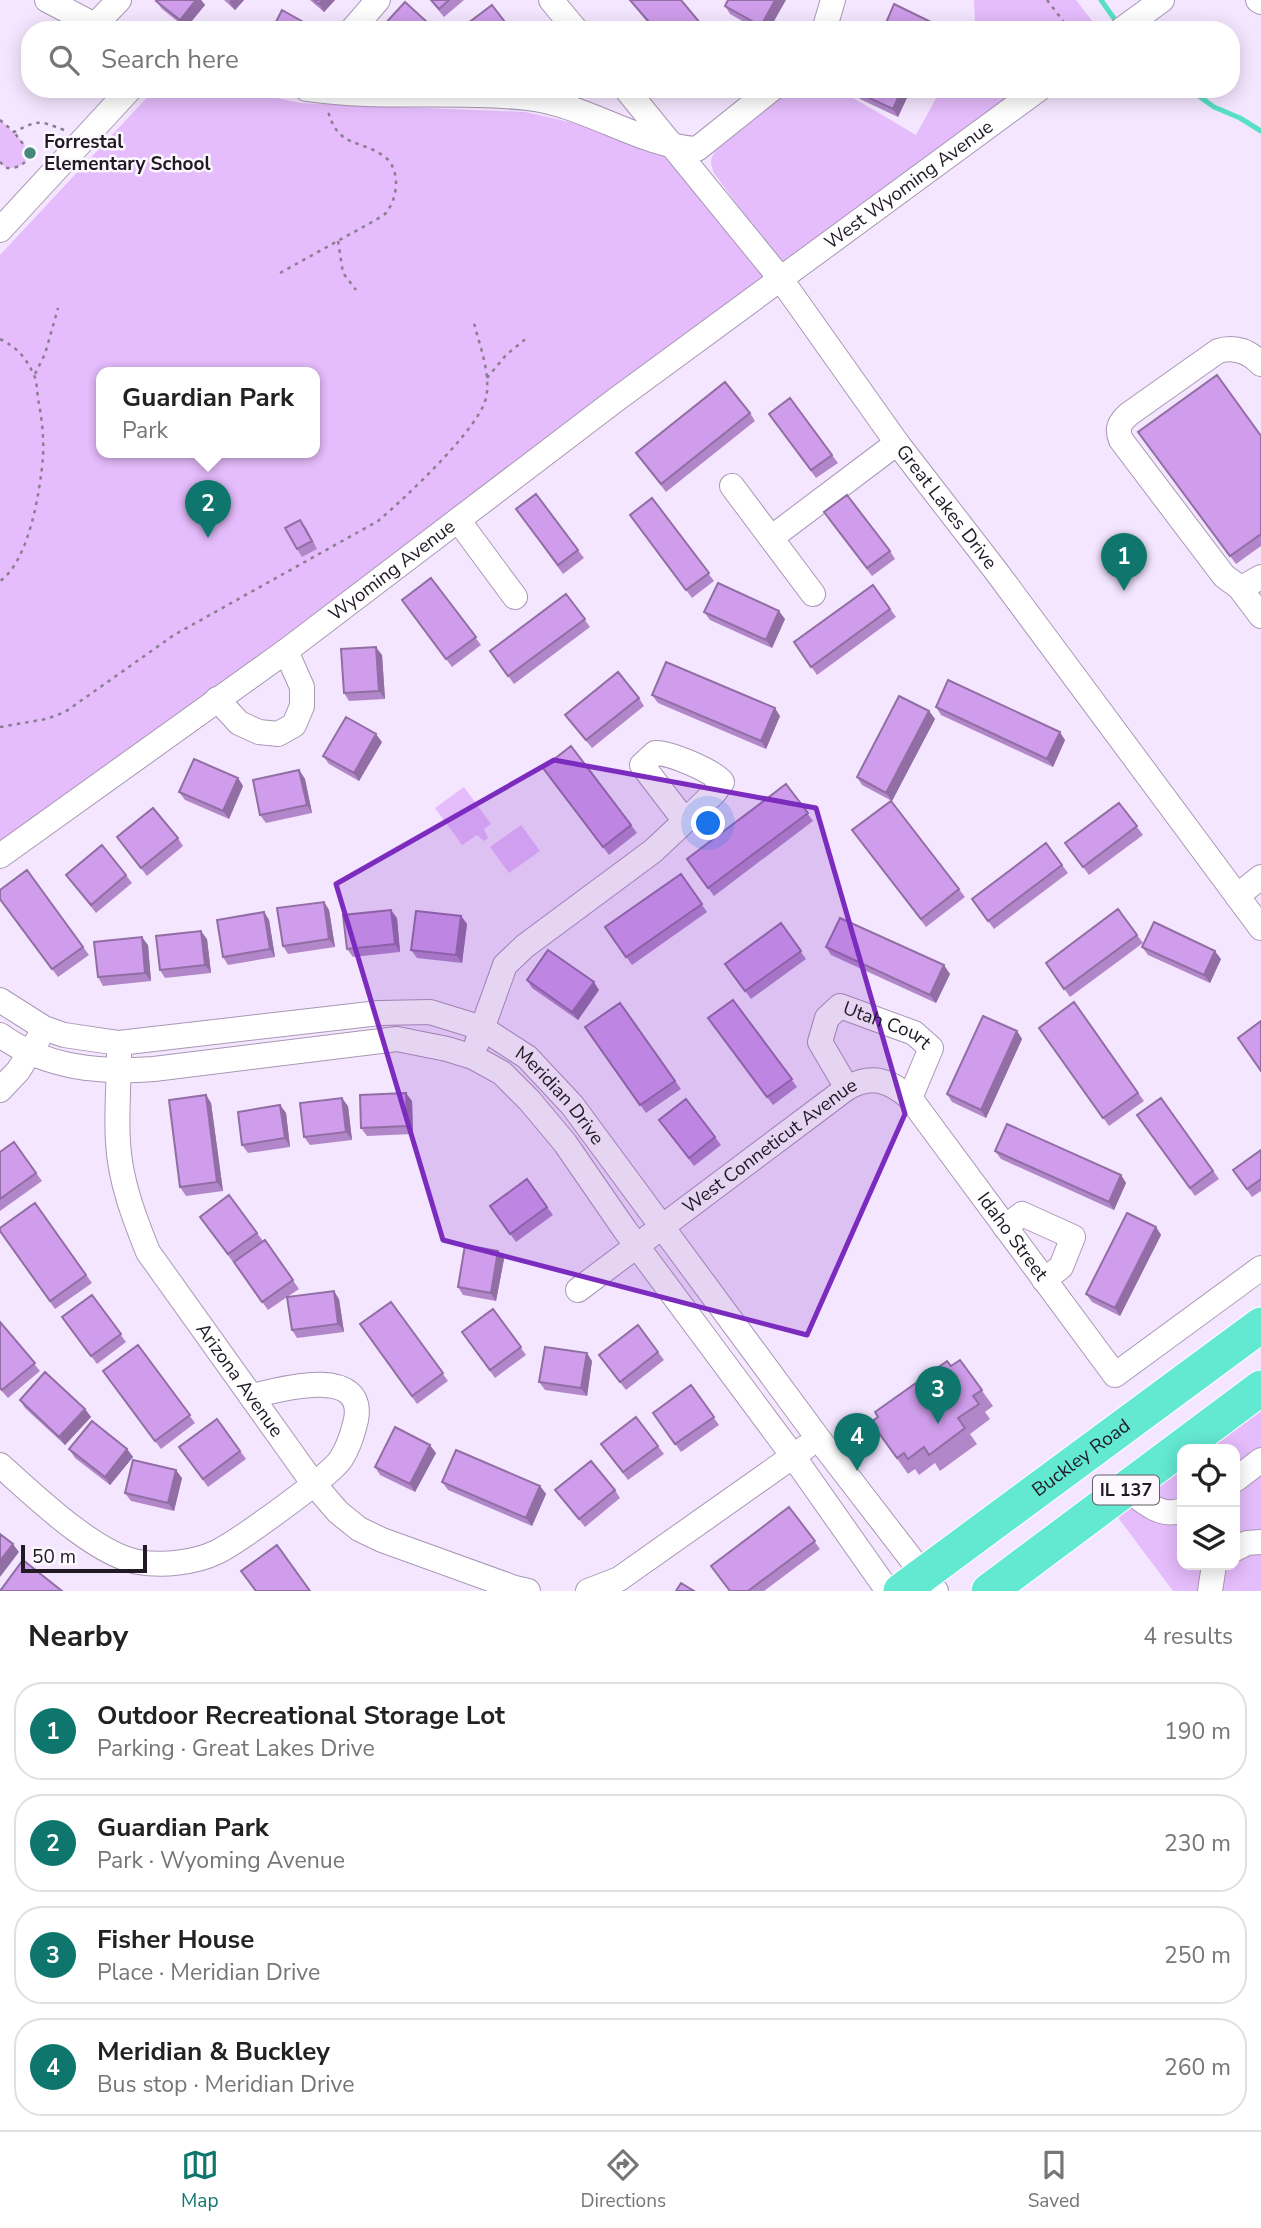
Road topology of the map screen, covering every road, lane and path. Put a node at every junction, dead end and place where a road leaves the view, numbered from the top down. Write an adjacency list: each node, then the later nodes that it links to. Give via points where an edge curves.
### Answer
1 (47, 0): 8 (street)
2 (119, 0): 9 (street)
3 (378, 0): 10 (street)
4 (551, 0): 11 (street)
5 (833, 0): 12 (street)
6 (1047, 0): 13 (path)
7 (1162, 0): 14 (street)
8 (87, 21)
9 (103, 21)
10 (360, 21)
11 (568, 21)
12 (827, 21)
13 (1062, 21)
14 (1134, 21)
15 (122, 98): 26 (street)
16 (324, 98): 27 (path, via 330,121 341,135 387,158 395,172 393,201 385,214)
17 (530, 98): 24 (street, via 585,113)
18 (634, 98): 24 (street, Great Lakes Drive)
19 (761, 98): 24 (street, via 697,149)
20 (1027, 98): 29 (street, West Wyoming Avenue)
21 (0, 120): 22 (path)
22 (14, 132): 23 (path, via 44,122); 25 (path, via 30,153 26,162 19,168 6,168)
23 (70, 133)
24 (676, 148): 29 (street, Great Lakes Drive)
25 (0, 162)
26 (0, 230)
27 (338, 241): 28 (path); 30 (path, via 343,273)
28 (280, 273)
29 (780, 278): 38 (street, Great Lakes Drive); 40 (street, Wyoming Avenue)
30 (356, 290)
31 (58, 308): 36 (path)
32 (474, 323): 37 (path)
33 (528, 337): 37 (path)
34 (0, 340): 36 (path, via 18,348)
35 (1261, 364): 43 (street, via 1233,348 1218,351 1129,414 1118,428 1121,440 1224,576)
36 (34, 375): 42 (path, via 43,424 38,491 22,553 10,575)
37 (487, 379): 49 (path, via 486,401 475,418 431,472 378,520 174,635 65,712)
38 (897, 443): 41 (street); 53 (street, Great Lakes Drive)
39 (732, 486): 41 (street)
40 (458, 520): 45 (street); 47 (street, Wyoming Avenue)
41 (771, 538): 44 (street)
42 (0, 581)
43 (1250, 582): 46 (street)
44 (813, 594)
45 (516, 597)
46 (1261, 616)
47 (286, 650): 48 (street, Wyoming Avenue); 48 (street, via 302,687 302,706 294,725 278,734 258,732 239,723)
48 (217, 699): 51 (street, Wyoming Avenue)
49 (0, 727)
50 (685, 821): 57 (street, via 505,965)
51 (0, 856)
52 (1261, 877): 53 (street)
53 (1237, 896): 54 (street, Great Lakes Drive)
54 (1261, 928)
55 (0, 1000): 56 (street, Meridian Drive)
56 (44, 1028): 59 (street, Meridian Drive); 60 (street)
57 (482, 1028): 59 (street, Meridian Drive, via 430,1012 379,1013); 61 (street); 66 (street, Meridian Drive, via 527,1057 551,1081)
58 (0, 1035): 60 (street, Meridian Drive)
59 (119, 1043): 62 (street, Arizona Avenue)
60 (31, 1052): 62 (street, Meridian Drive, via 64,1065); 64 (street)
61 (473, 1057): 62 (street, Meridian Drive, via 397,1038); 68 (street, Meridian Drive, via 502,1073 529,1100)
62 (119, 1072): 74 (street, Arizona Avenue, via 118,1143 135,1222 148,1252)
63 (847, 1088): 65 (street, West Conneticut Avenue, via 861,1080 879,1080); 65 (street, Utah Court, via 820,1042 827,1018 840,1006 914,1033 931,1048); 66 (street, West Conneticut Avenue)
64 (0, 1090)
65 (910, 1098): 67 (street, Idaho Street)
66 (662, 1227): 68 (street, West Conneticut Avenue); 75 (street, Meridian Drive)
67 (1005, 1227): 70 (street, Idaho Street); 70 (street, via 1022,1214 1073,1237 1061,1267)
68 (637, 1246): 71 (street, West Conneticut Avenue); 76 (street, Meridian Drive)
69 (1261, 1268): 70 (street, Idaho Street, via 1115,1375)
70 (1044, 1280)
71 (578, 1290)
72 (1261, 1325): 86 (highway, Buckley Road / IL 137)
73 (1261, 1388): 81 (highway, IL 137)
74 (253, 1396): 80 (street, Arizona Avenue); 80 (street, via 323,1384 339,1387 353,1397 358,1410 349,1442 340,1461)
75 (818, 1438): 76 (street); 86 (street, Meridian Drive)
76 (793, 1456): 88 (street, via 619,1578); 89 (street, Meridian Drive)
77 (1261, 1460): 79 (street)
78 (0, 1465): 80 (street, via 114,1556 139,1562 178,1562 217,1552)
79 (1240, 1476)
80 (313, 1483): 87 (street, Arizona Avenue, via 359,1529)
81 (1127, 1489): 82 (street, via 1149,1507); 90 (highway, IL 137)
82 (1177, 1512)
83 (1261, 1542): 84 (street)
84 (1240, 1546)
85 (1213, 1570): 91 (street)
86 (920, 1586)
87 (519, 1590)
88 (588, 1591)
89 (888, 1591)
90 (989, 1591)
91 (1210, 1591)

